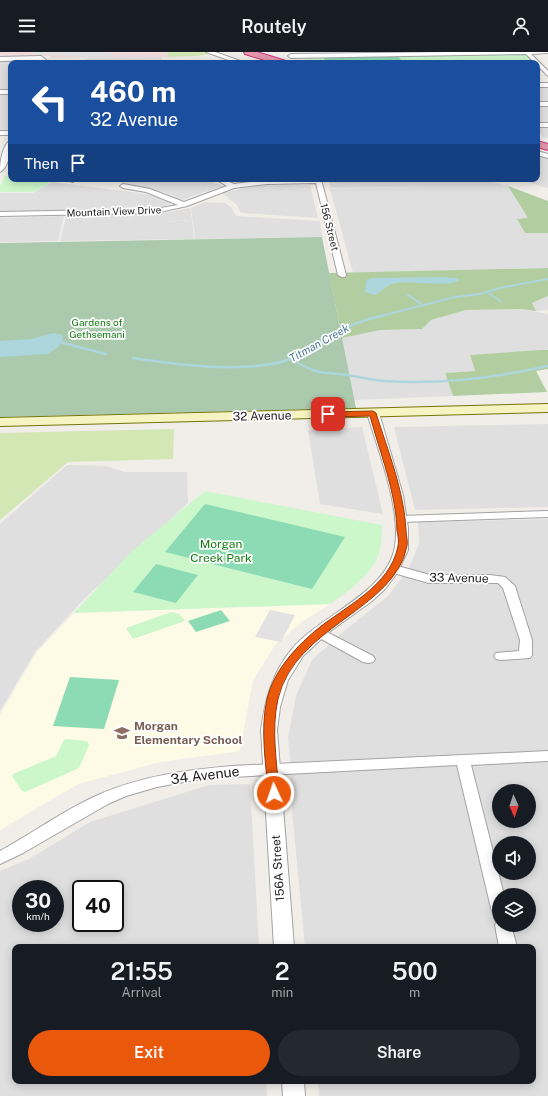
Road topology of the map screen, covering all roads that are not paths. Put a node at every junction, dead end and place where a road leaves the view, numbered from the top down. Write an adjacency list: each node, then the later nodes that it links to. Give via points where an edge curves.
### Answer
1 (209, 52): 10 (street)
2 (236, 52): 11 (highway)
3 (248, 52): 12 (highway)
4 (527, 52): 5 (street); 6 (street); 14 (street)
5 (548, 52)
6 (410, 53): 7 (street)
7 (289, 54): 13 (street)
8 (0, 59): 9 (street)
9 (42, 60)
10 (234, 60)
11 (261, 60)
12 (273, 60)
13 (300, 60)
14 (535, 60)
15 (8, 152): 16 (street)
16 (2, 172)
17 (224, 182): 21 (street)
18 (267, 182): 21 (street, Mountain View Drive)
19 (319, 182): 24 (street, 156 Street)
20 (124, 186): 22 (street, via 148,190)
21 (233, 186): 22 (street, Mountain View Drive)
22 (185, 204): 23 (street, Mountain View Drive, via 155,211)
23 (0, 214)
24 (342, 275)
25 (548, 408): 27 (main road, 32 Avenue)
26 (548, 414): 27 (main road, 32 Avenue)
27 (374, 416): 28 (main road, 32 Avenue); 29 (main road, 32 Avenue); 31 (street, 156A Street)
28 (0, 422)
29 (0, 428)
30 (548, 514): 31 (street)
31 (401, 519): 32 (street, 156A Street, via 402,545)
32 (394, 569): 33 (street, 156A Street, via 378,588); 34 (street, 33 Avenue, via 429,579 502,580 509,586 526,644 526,655)
33 (319, 632): 35 (street); 38 (street, 156A Street, via 299,651 282,675 273,699 269,730)
34 (501, 656)
35 (368, 659)
36 (548, 756): 37 (street, 34 Avenue)
37 (463, 760): 38 (street, 34 Avenue); 40 (street)
38 (272, 769): 39 (street, 34 Avenue, via 205,774 139,786 107,797); 42 (street, 156A Street)
39 (0, 858)
40 (494, 888)
41 (505, 932): 43 (street)
42 (284, 944)
43 (507, 944)
44 (293, 1084): 45 (street)
45 (294, 1096)

